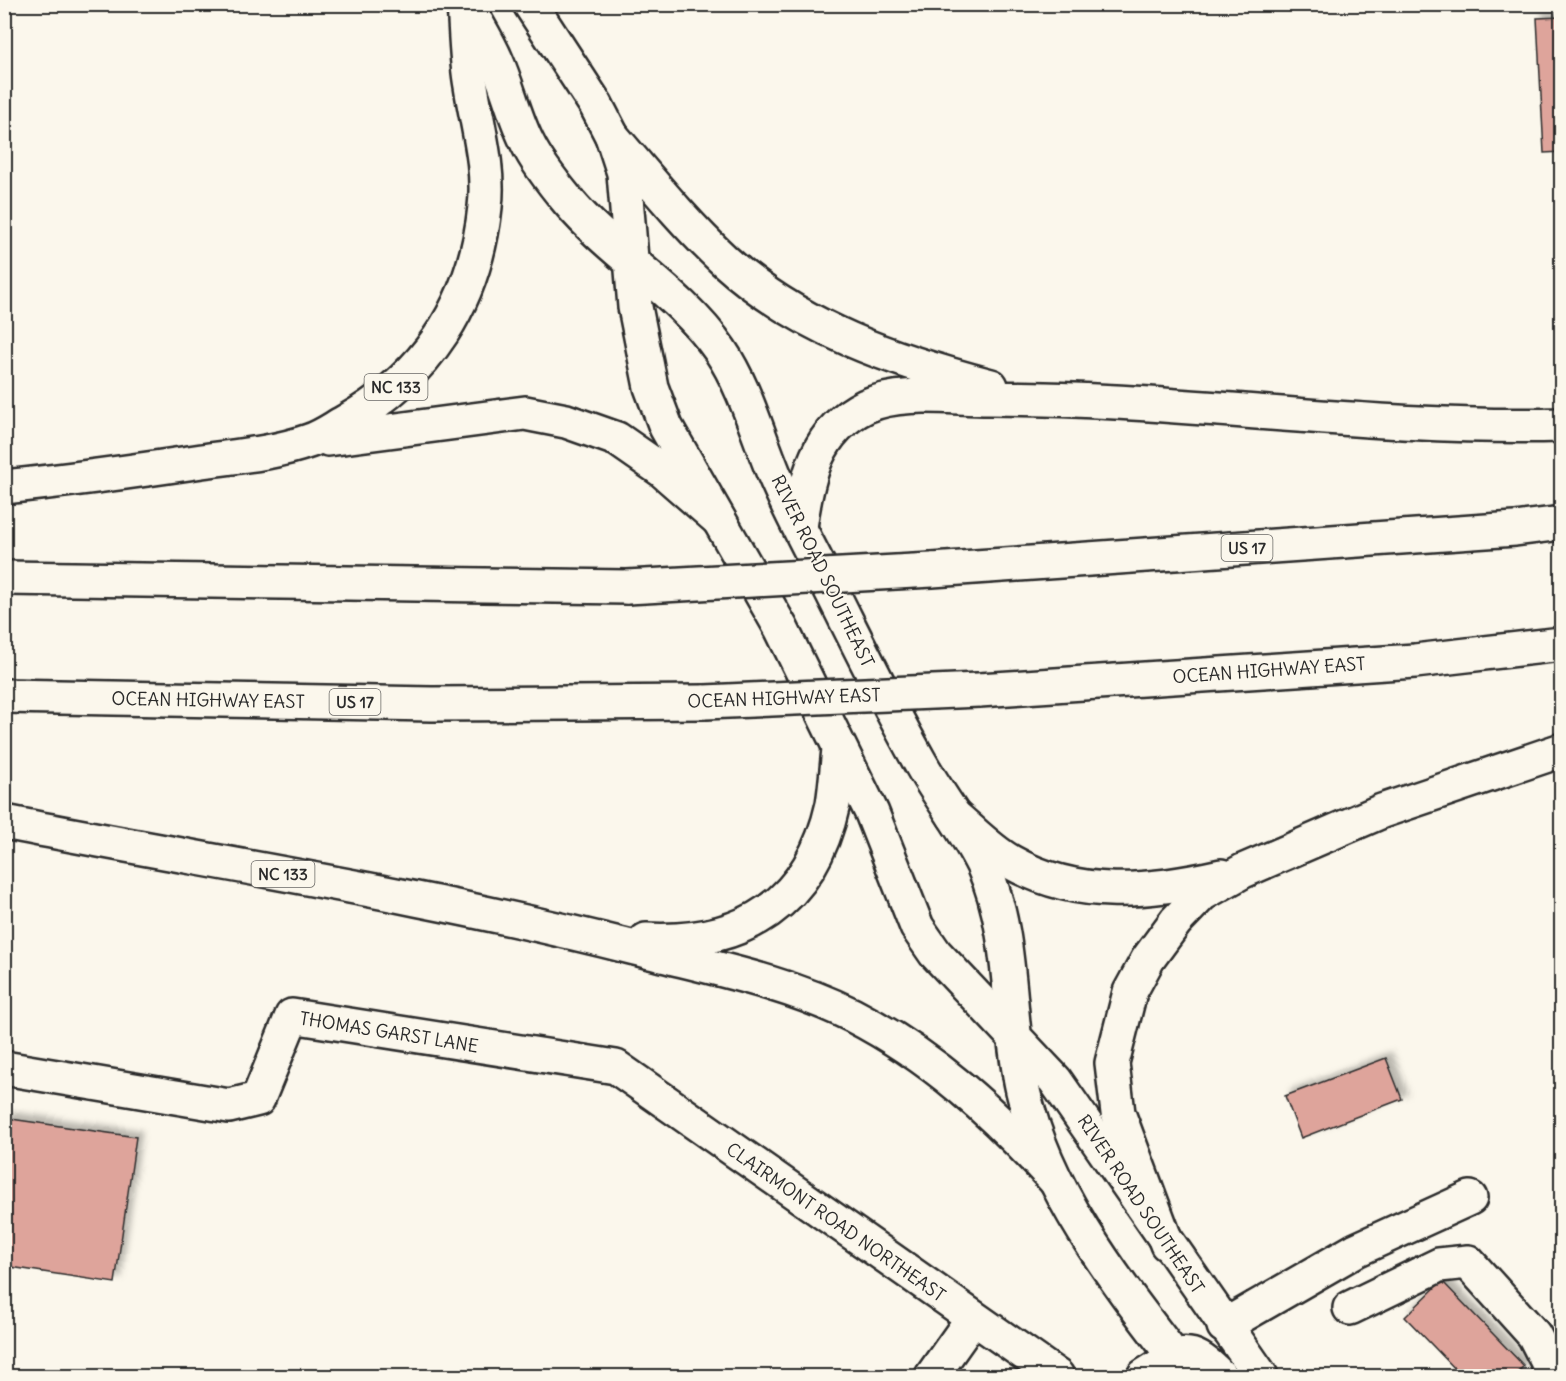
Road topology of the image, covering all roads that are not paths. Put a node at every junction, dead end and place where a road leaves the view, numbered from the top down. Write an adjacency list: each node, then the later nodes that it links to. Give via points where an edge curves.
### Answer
1 (465, 4): 4 (main road, RIVER ROAD SOUTHEAST / NC 133, via 495,58 528,144 539,162 570,203); 7 (main road, NC 133, via 470,83 482,146 486,205 466,288 430,351 399,385 361,413)
2 (530, 4): 3 (main road, RIVER ROAD SOUTHEAST)
3 (612, 136): 4 (main road, RIVER ROAD SOUTHEAST, via 624,173); 5 (main road, via 726,262 802,315 868,348 921,368)
4 (634, 266): 9 (main road, RIVER ROAD SOUTHEAST, via 636,307 651,387 666,427); 11 (main road, RIVER ROAD SOUTHEAST / NC 133, via 693,318 719,348)
5 (1036, 398): 6 (main road, via 1481,427); 11 (main road, via 905,397 867,406 839,424 821,449 806,481)
6 (1562, 425)
7 (311, 441): 8 (main road, NC 133, via 266,452 126,473); 9 (main road, via 525,413 566,421 617,439 663,471)
8 (4, 487)
9 (718, 519): 15 (main road, RIVER ROAD SOUTHEAST, via 781,628)
10 (1562, 524): 12 (main road, US 17, bridge, via 932,570 627,587)
11 (800, 527): 17 (main road, RIVER ROAD SOUTHEAST / NC 133, via 921,764)
12 (4, 578)
13 (1562, 644): 14 (main road, OCEAN HIGHWAY EAST / US 17, bridge, via 1415,661 979,690 705,702 432,704)
14 (4, 696)
15 (839, 749): 20 (main road, NC 133, via 832,804 819,848 795,885 767,915 730,932 691,940 648,940); 21 (main road, RIVER ROAD SOUTHEAST, via 872,813 916,927 935,953)
16 (1562, 750): 19 (main road, via 1382,811)
17 (954, 816): 19 (main road, via 1011,862 1060,881 1116,892 1173,887); 21 (main road, RIVER ROAD SOUTHEAST, via 982,864 995,897 1009,971)
18 (4, 822): 20 (main road, NC 133)
19 (1243, 871): 26 (main road, via 1202,894 1176,921 1130,992 1116,1042 1112,1063 1118,1113)
20 (561, 929): 24 (main road, via 736,974 793,991 851,1015 909,1048 958,1084 1004,1125)
21 (1014, 1036): 24 (main road, RIVER ROAD SOUTHEAST, via 1035,1137); 26 (main road, RIVER ROAD SOUTHEAST, via 1086,1121)
22 (616, 1067): 23 (main road, THOMAS GARST LANE, via 292,1016 258,1099 229,1106); 28 (main road, CLAIRMONT ROAD NORTHEAST)
23 (4, 1068)
24 (1054, 1179): 30 (main road, RIVER ROAD SOUTHEAST, via 1129,1297)
25 (1470, 1197): 29 (main road, via 1356,1250)
26 (1167, 1244): 29 (main road, RIVER ROAD SOUTHEAST)
27 (1350, 1308): 36 (main road, via 1439,1265 1468,1262 1534,1335)
28 (973, 1318): 31 (main road); 32 (main road, CLAIRMONT ROAD NORTHEAST)
29 (1224, 1326): 35 (main road, RIVER ROAD SOUTHEAST)
30 (1181, 1366): 33 (main road); 34 (main road, via 1183,1353 1194,1356)
31 (932, 1377)
32 (1057, 1377)
33 (1144, 1377)
34 (1220, 1377)
35 (1262, 1377)
36 (1555, 1377)

